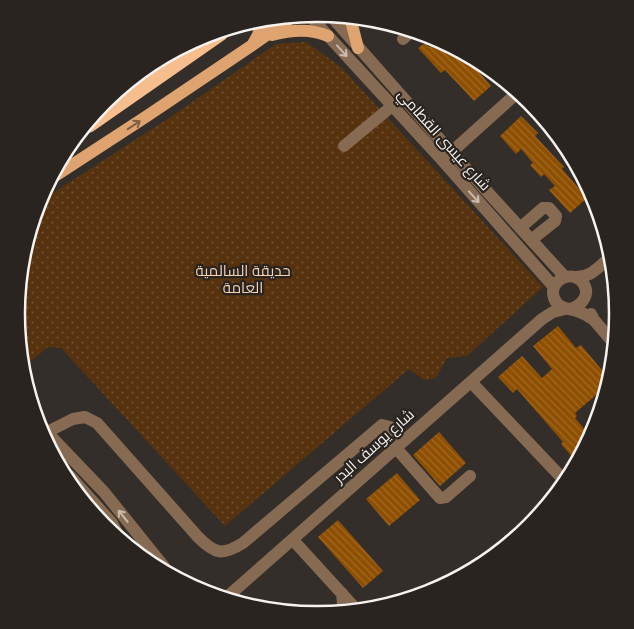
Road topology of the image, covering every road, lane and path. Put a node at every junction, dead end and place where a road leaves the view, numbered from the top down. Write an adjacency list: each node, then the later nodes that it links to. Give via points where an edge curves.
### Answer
1 (315, 22): 6 (street, شارع عيسى القطامي)
2 (336, 23): 8 (street, شارع عيسى القطامي)
3 (279, 25): 5 (main road)
4 (352, 25): 8 (main road)
5 (259, 36): 6 (main road, via 296,31); 14 (main road, one-way to 5)
6 (328, 36): 10 (street, شارع عيسى القطامي, one-way to 10)
7 (198, 48): 11 (highway)
8 (358, 48): 13 (street, شارع عيسى القطامي)
9 (512, 97): 13 (street)
10 (392, 106): 12 (street); 13 (street, شارع عيسى القطامي)
11 (109, 110)
12 (344, 146)
13 (446, 156): 15 (street, شارع عيسى القطامي); 20 (street, شارع عيسى القطامي, one-way to 20)
14 (62, 171)
15 (520, 228): 16 (street, شارع عيسى القطامي); 16 (street, via 543,208 549,208 556,216 555,221)
16 (531, 240): 19 (street, شارع عيسى القطامي)
17 (604, 263): 18 (street)
18 (595, 271): 19 (street, via 585,276); 21 (street)
19 (570, 277): 20 (street, via 560,279); 21 (street, via 582,283)
20 (553, 290): 22 (street, via 556,303); 23 (street, شارع يوسف البدر)
21 (586, 294): 22 (street, via 580,305); 24 (street)
22 (568, 309): 23 (street, شارع يوسف البدر, via 553,312); 24 (street)
23 (542, 319): 26 (street, شارع يوسف البدر)
24 (594, 320): 25 (street)
25 (608, 336)
26 (471, 382): 29 (street, شارع يوسف البدر); 31 (street)
27 (47, 426): 29 (street, via 85,417 97,423 204,543 221,552 243,543 382,425 390,427)
28 (52, 438): 35 (street, one-way to 28, via 104,492)
29 (400, 444): 30 (street, via 440,498 446,497); 34 (street, شارع يوسف البدر)
30 (470, 476)
31 (560, 476)
32 (91, 500): 33 (street)
33 (104, 514)
34 (292, 540): 36 (street); 37 (street, شارع يوسف البدر)
35 (157, 558)
36 (342, 593): 38 (street); 39 (street)
37 (231, 594)
38 (351, 604)
39 (343, 605)

